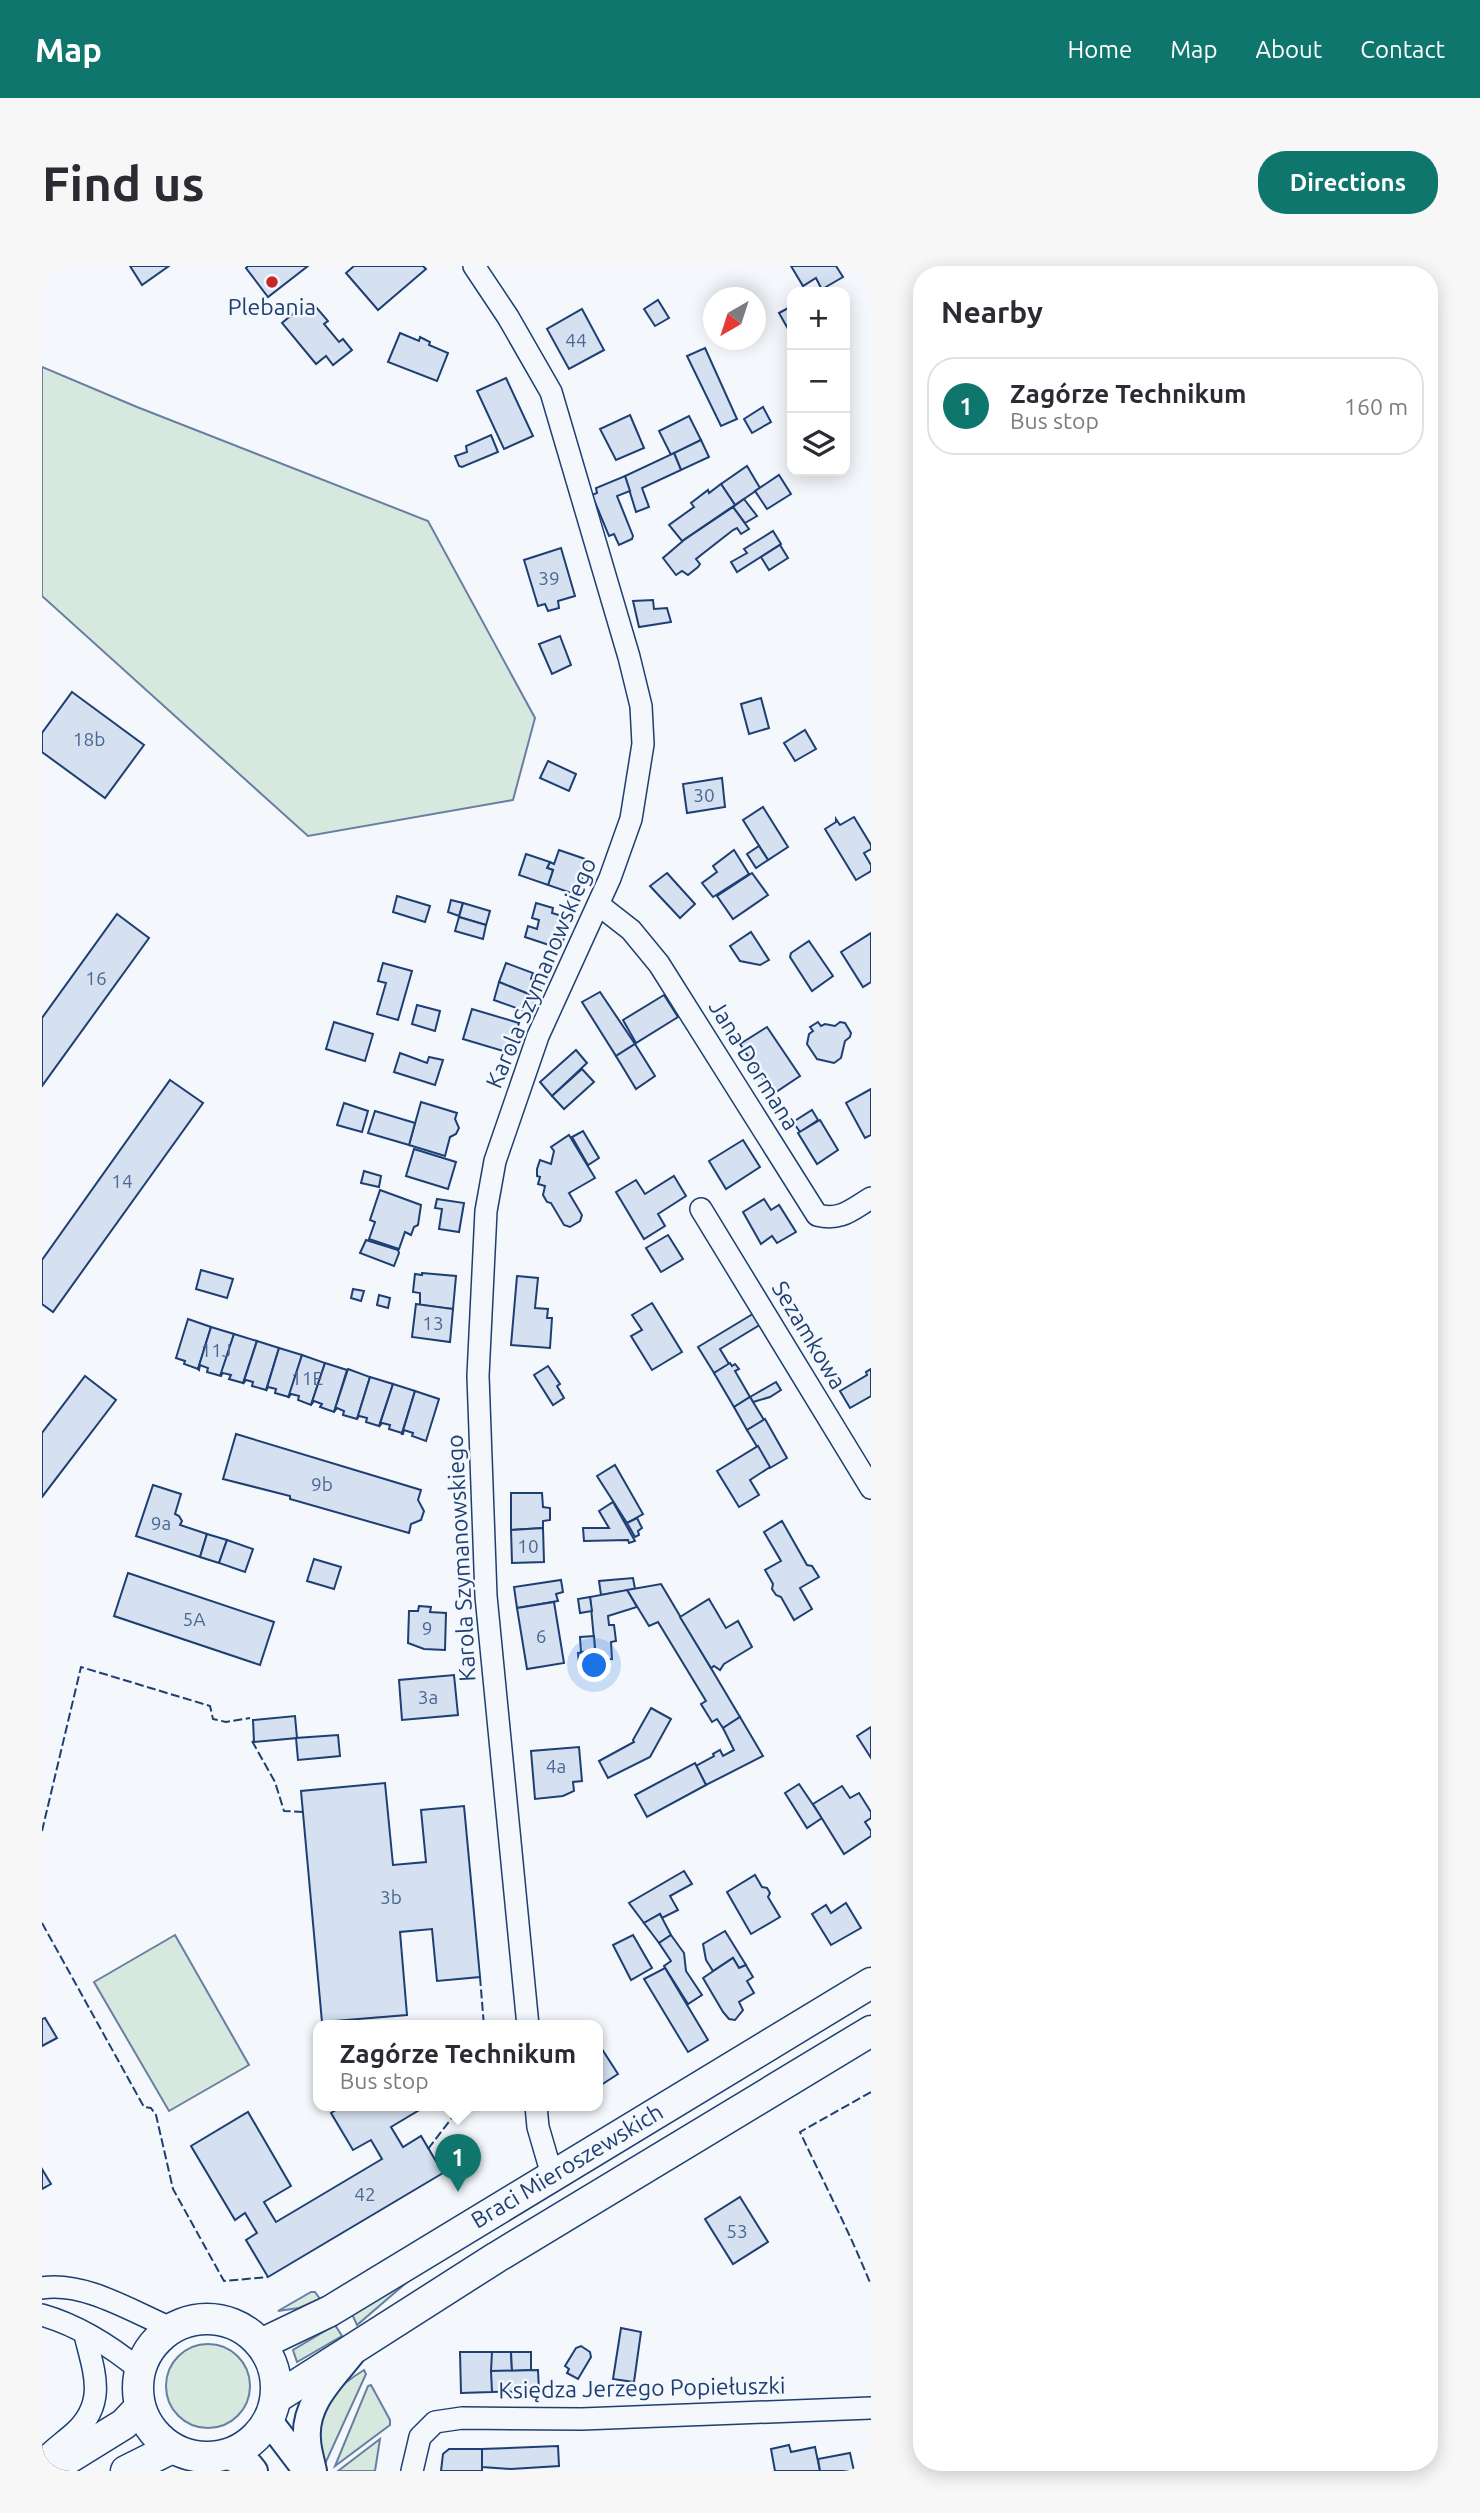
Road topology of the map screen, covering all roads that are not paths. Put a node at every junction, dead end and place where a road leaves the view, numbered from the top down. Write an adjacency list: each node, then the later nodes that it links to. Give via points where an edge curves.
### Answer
1 (474, 266): 2 (street, Karola Szymanowskiego, via 551,392 641,706 643,744 631,818)
2 (598, 905): 3 (street, Jana Dormana, via 631,930 659,964 817,1215 831,1219); 7 (street, Karola Szymanowskiego, via 538,1035 495,1161 486,1211 478,1377 486,1596)
3 (871, 1198)
4 (701, 1209): 5 (street, Sezamkowa)
5 (871, 1488)
6 (871, 1983): 11 (main road, Braci Mieroszewskich)
7 (527, 2020)
8 (871, 2031): 10 (main road, Braci Mieroszewskich)
9 (536, 2111): 11 (street)
10 (650, 2166): 11 (main road, via 604,2179 581,2181); 12 (main road, Braci Mieroszewskich)
11 (552, 2175): 12 (main road, via 548,2194); 17 (main road, Braci Mieroszewskich, via 330,2311)
12 (497, 2257): 18 (main road, Braci Mieroszewskich)
13 (42, 2288): 15 (street, via 73,2287)
14 (42, 2315): 16 (street)
15 (171, 2328): 17 (main road, via 189,2321 218,2320 246,2331); 19 (main road, via 151,2346)
16 (85, 2335): 19 (street); 25 (street, via 96,2378 91,2412)
17 (261, 2344): 22 (main road, via 274,2369)
18 (359, 2344): 22 (main road, Braci Mieroszewskich); 30 (street, via 310,2412 307,2440)
19 (140, 2370): 20 (main road)
20 (140, 2407): 23 (main road, via 147,2423); 26 (main road, via 124,2424)
21 (871, 2408): 31 (street, Księdza Jerzego Popiełuszki, via 582,2419 462,2418 435,2422 421,2437)
22 (272, 2409): 24 (main road, via 251,2442); 29 (street, via 281,2440)
23 (172, 2448): 24 (main road, via 208,2458); 27 (main road)
24 (228, 2455): 28 (street)
25 (42, 2461)
26 (48, 2471)
27 (126, 2471)
28 (254, 2471)
29 (307, 2471)
30 (313, 2471)
31 (412, 2471)

